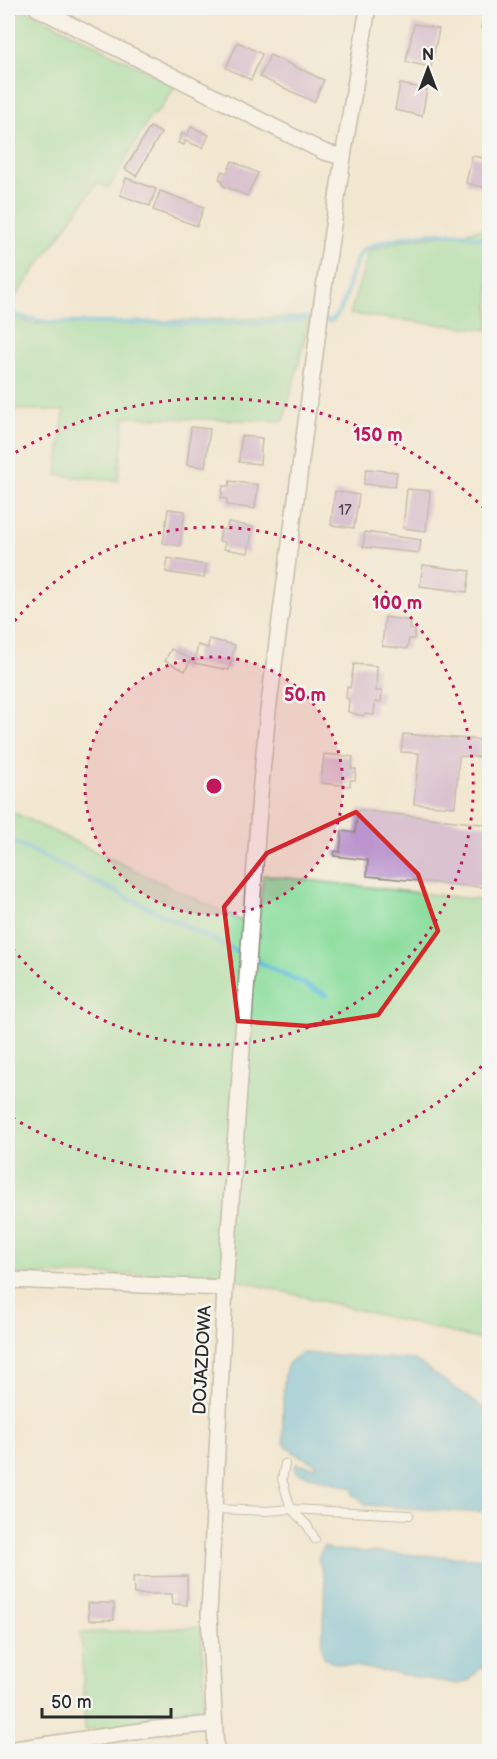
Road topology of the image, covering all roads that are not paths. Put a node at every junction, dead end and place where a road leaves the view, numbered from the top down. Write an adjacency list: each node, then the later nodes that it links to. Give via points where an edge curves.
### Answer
1 (37, 8): 3 (street, via 324,152)
2 (368, 8): 3 (street, DOJAZDOWA)
3 (343, 157): 5 (street, DOJAZDOWA, via 268,711)
4 (8, 1280): 5 (street)
5 (225, 1288): 7 (street, DOJAZDOWA)
6 (285, 1464): 8 (lane, via 282,1479)
7 (214, 1509): 8 (lane); 11 (street, DOJAZDOWA, via 209,1614)
8 (291, 1509): 9 (lane); 10 (lane)
9 (409, 1515)
10 (315, 1539)
11 (214, 1724): 12 (street); 13 (street, DOJAZDOWA)
12 (8, 1750)
13 (216, 1752)

